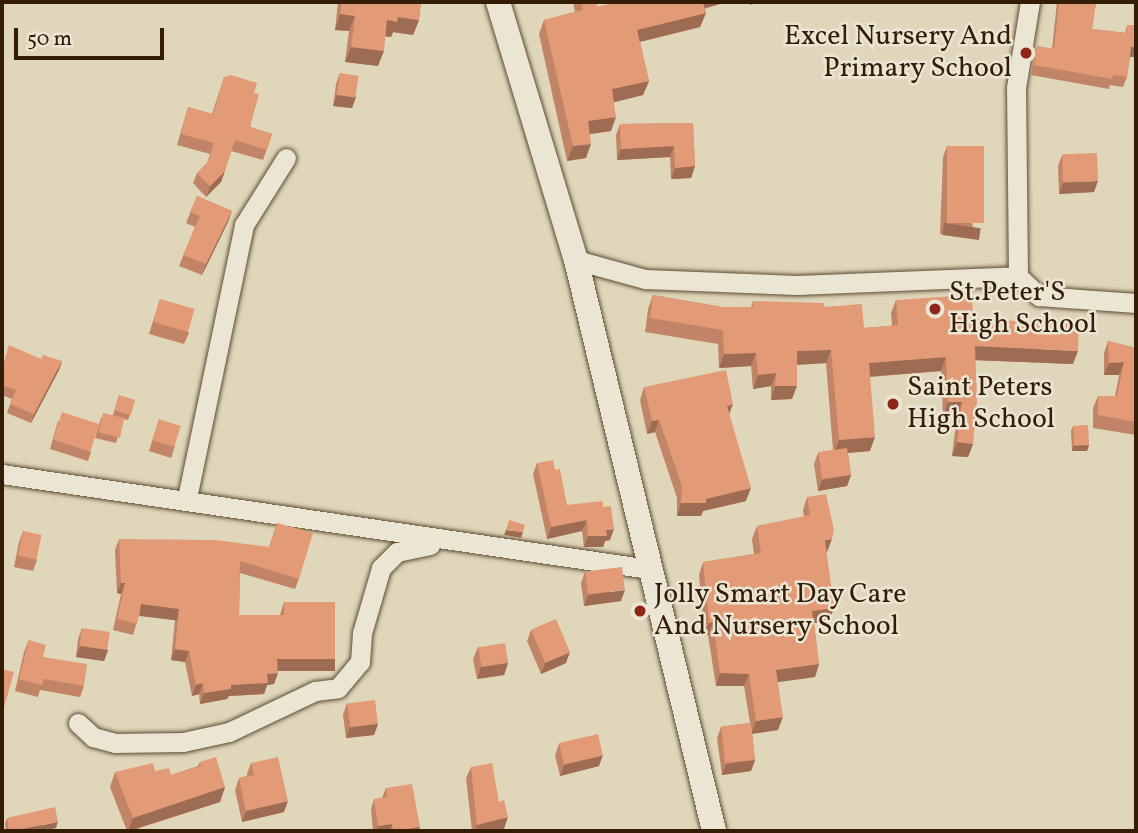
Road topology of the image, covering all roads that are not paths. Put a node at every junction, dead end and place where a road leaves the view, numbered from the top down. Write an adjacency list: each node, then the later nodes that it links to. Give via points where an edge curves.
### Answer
1 (498, 2): 4 (street)
2 (1030, 2): 5 (street, via 1016,88)
3 (286, 158): 8 (street, via 244,225)
4 (576, 260): 5 (street, via 645,279 797,285); 10 (street)
5 (1018, 276): 6 (street, via 1039,296)
6 (1136, 303)
7 (2, 474): 8 (street)
8 (187, 498): 9 (street)
9 (442, 542): 10 (street); 11 (street, via 397,552 387,561 362,632 360,662 338,688 315,691 229,733 183,742 114,743 93,737)
10 (649, 569): 12 (street)
11 (78, 723)
12 (714, 831)

